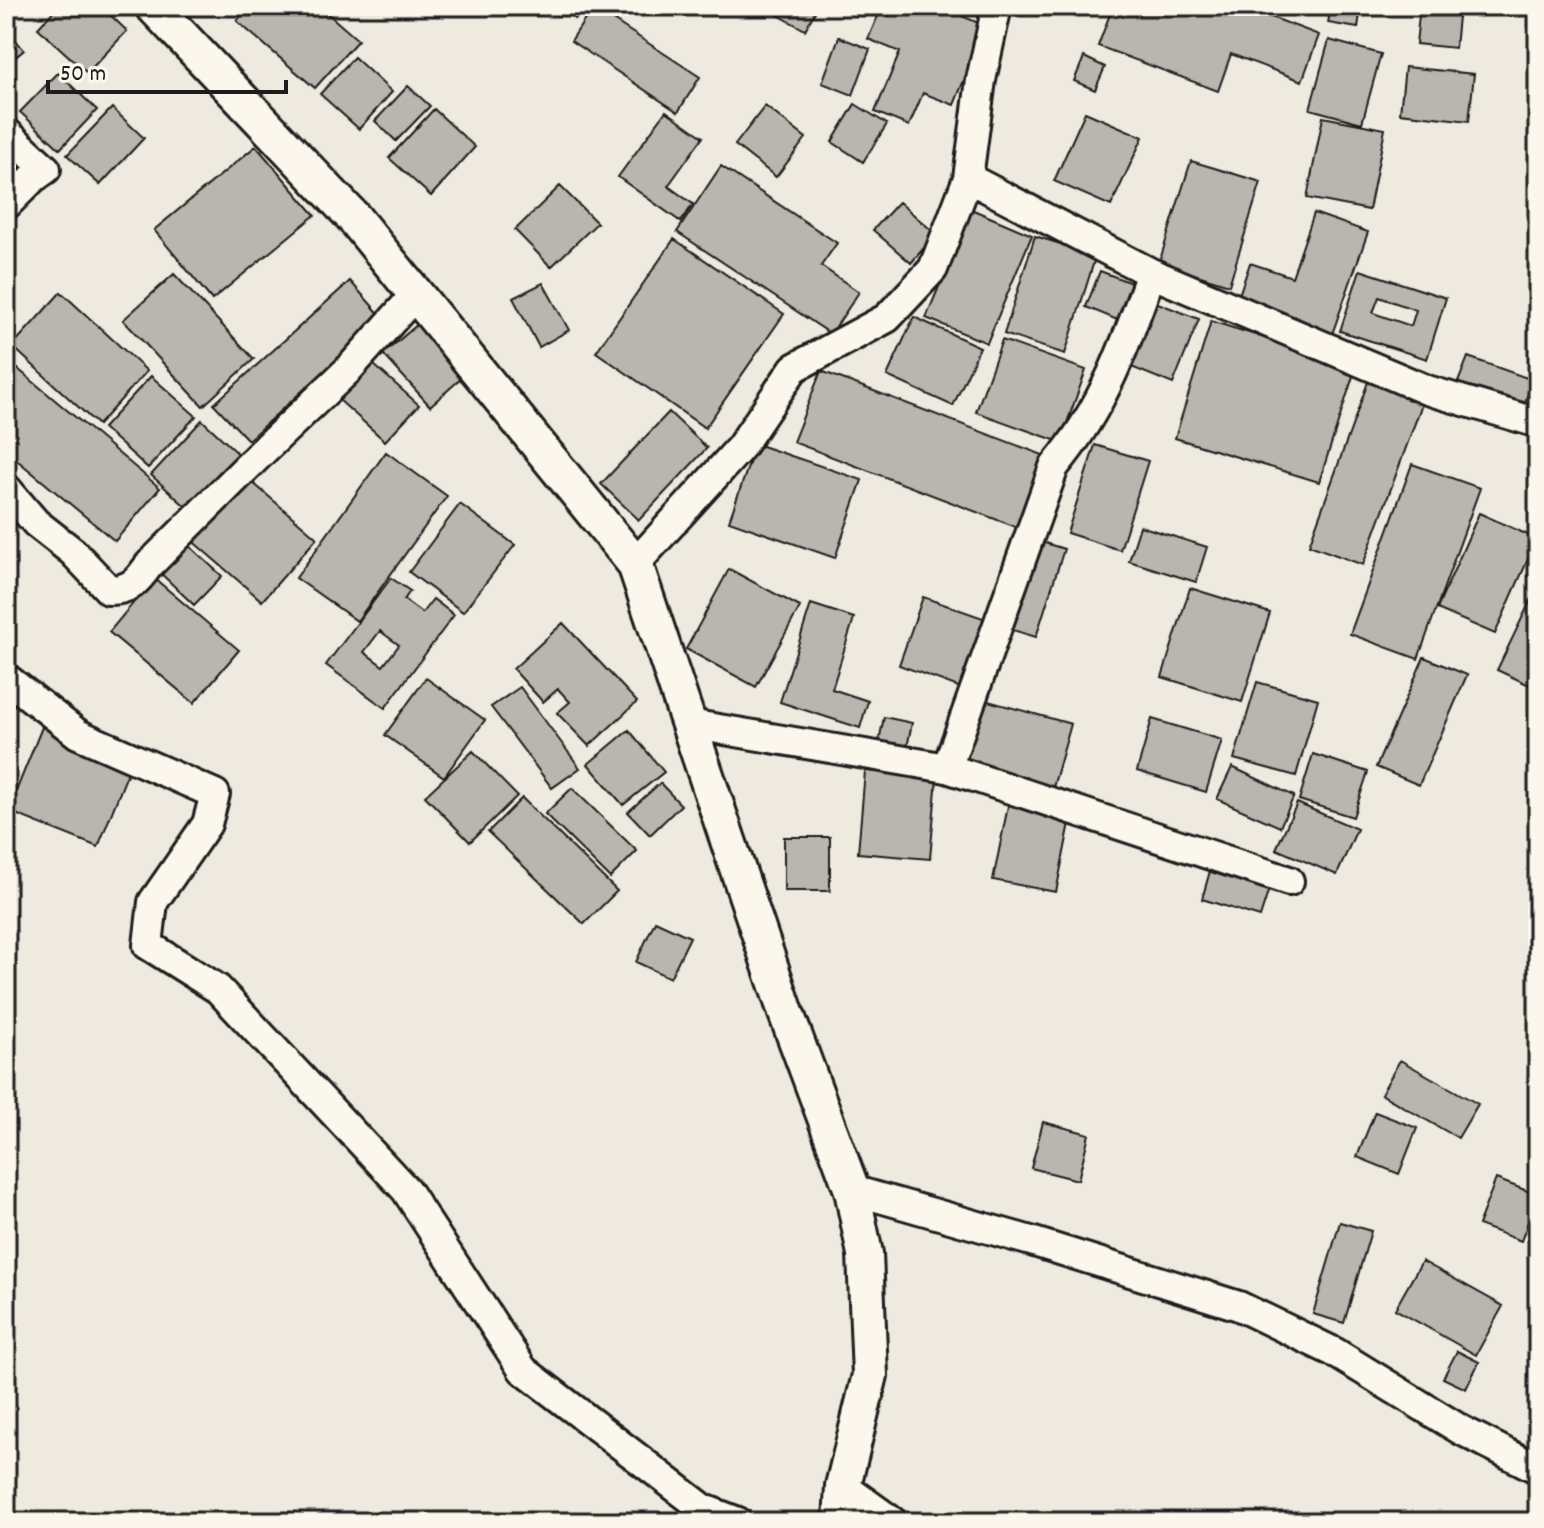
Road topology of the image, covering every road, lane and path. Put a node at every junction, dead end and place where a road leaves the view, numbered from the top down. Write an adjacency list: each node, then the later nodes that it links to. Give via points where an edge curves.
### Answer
1 (153, 6): 7 (street, via 354,218)
2 (991, 8): 4 (street)
3 (6, 132): 5 (street, via 46,169)
4 (968, 178): 6 (street); 10 (street, via 933,269 887,318 794,368 740,448)
5 (6, 205)
6 (1151, 273): 8 (street, via 1427,390); 13 (street, via 1120,359 1080,436 1054,467)
7 (416, 294): 9 (street, via 135,585 109,590); 10 (street)
8 (1538, 423)
9 (6, 488)
10 (635, 564): 12 (street)
11 (6, 678): 18 (street, via 78,734 215,794 207,824 153,902 148,945 218,989 406,1190 523,1370 704,1509)
12 (689, 724): 13 (street); 15 (street)
13 (947, 768): 14 (street)
14 (1289, 881)
15 (852, 1190): 16 (street, via 1239,1306 1334,1352 1461,1430); 17 (street, via 865,1254 870,1375)
16 (1538, 1469)
17 (843, 1486): 19 (street); 20 (street)
18 (738, 1522)
19 (841, 1522)
20 (893, 1522)

